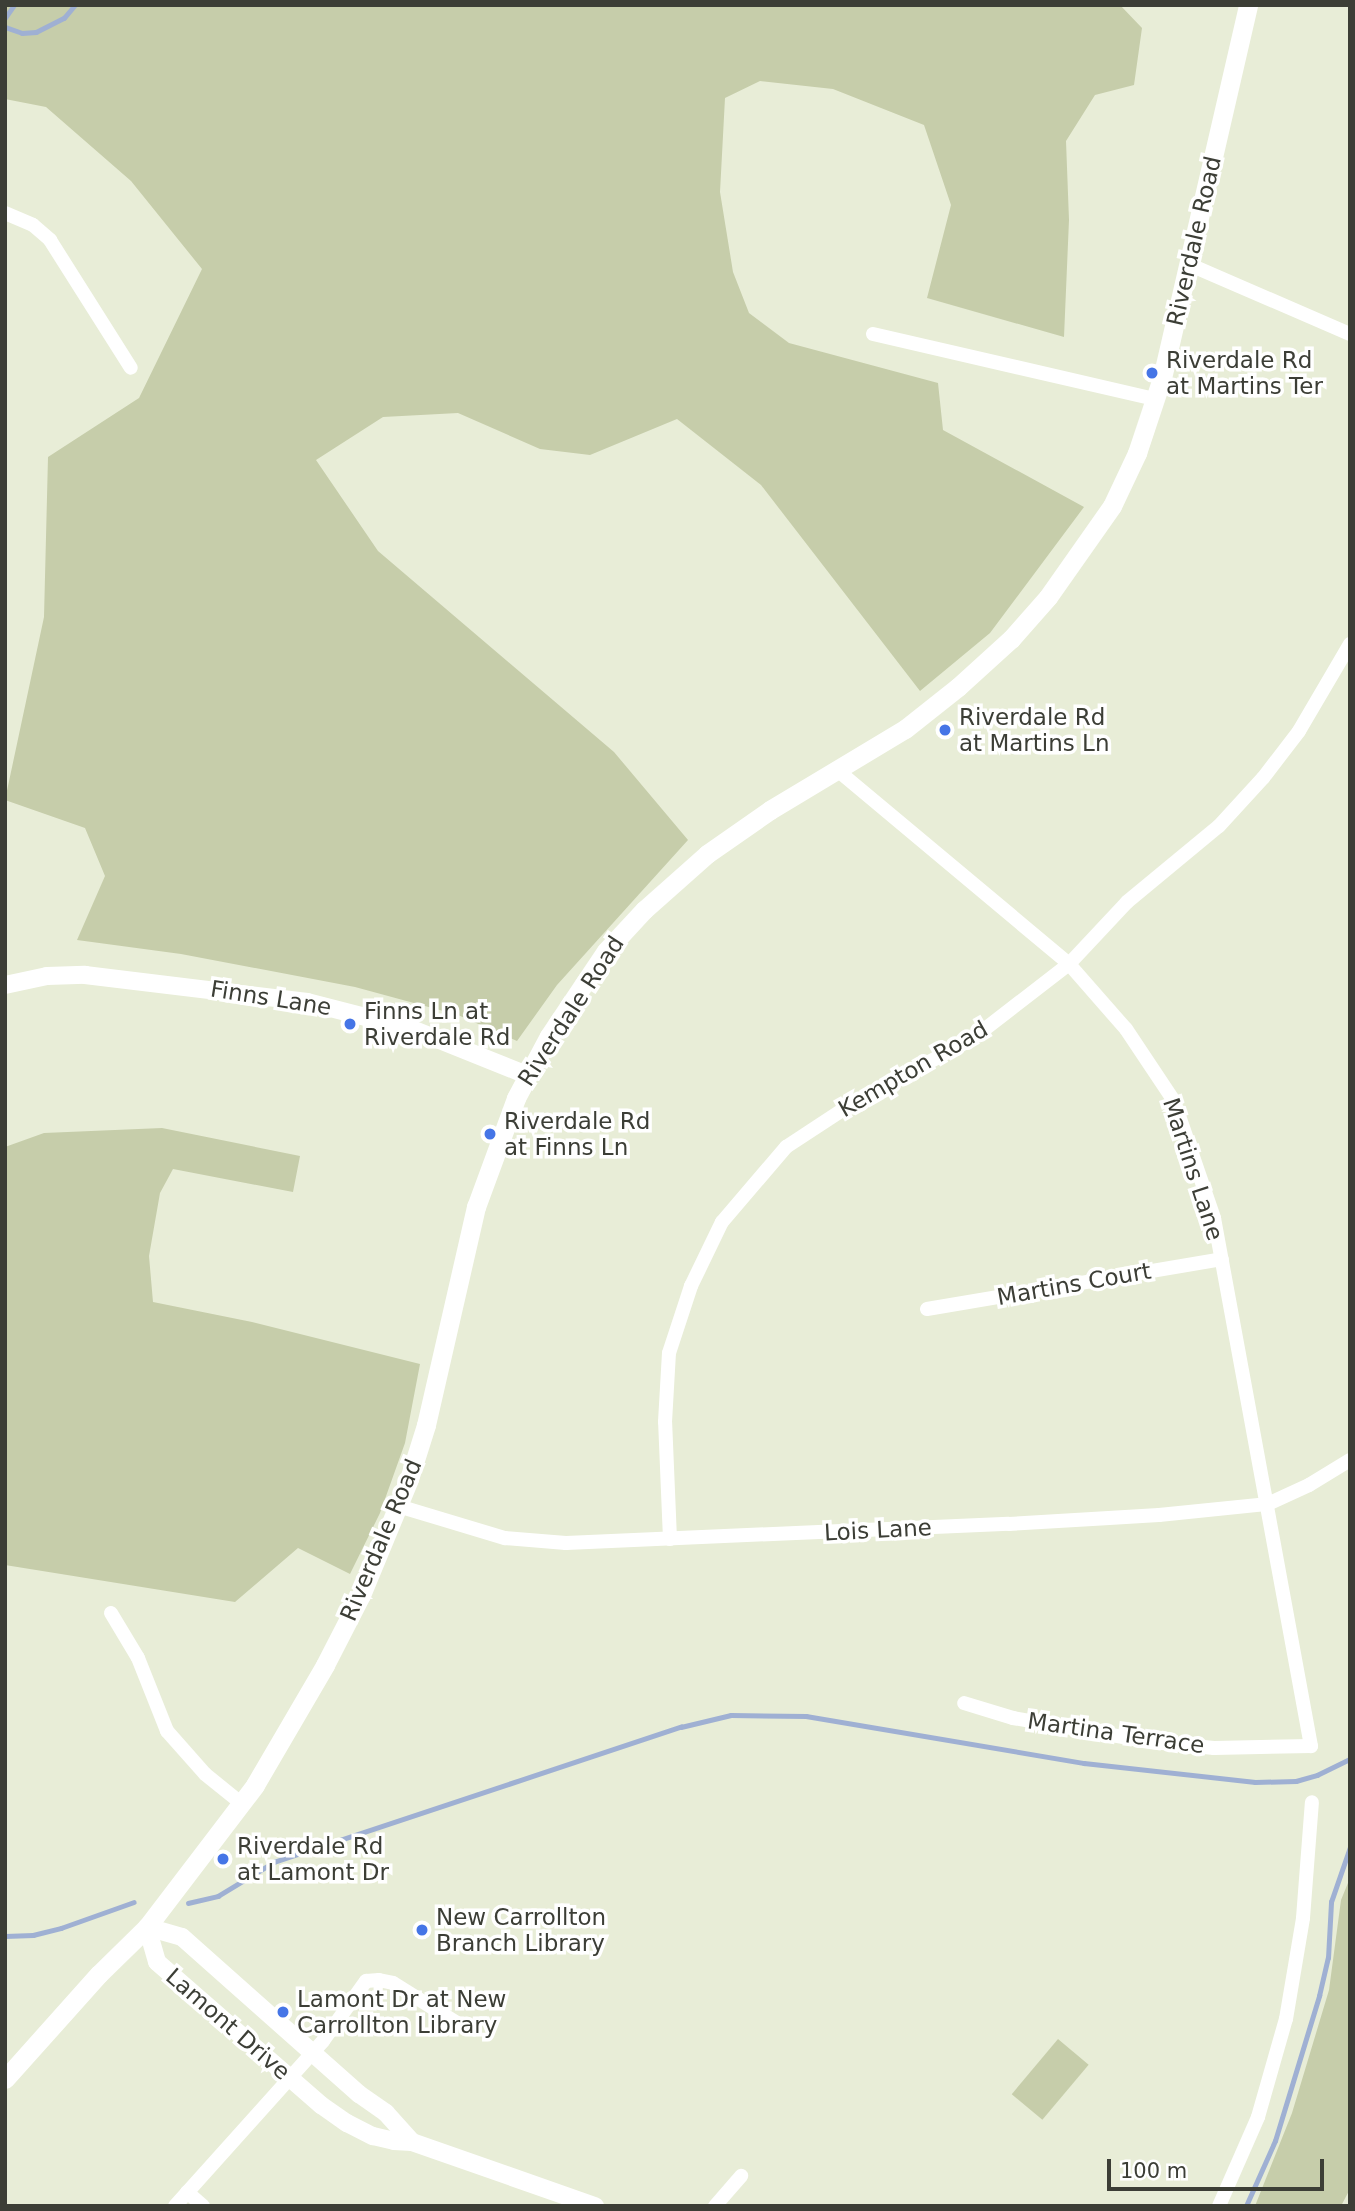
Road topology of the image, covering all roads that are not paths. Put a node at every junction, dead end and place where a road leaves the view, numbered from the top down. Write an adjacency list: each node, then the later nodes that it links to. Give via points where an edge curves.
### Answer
1 (1248, 5): 3 (main road, Riverdale Road)
2 (5, 213): 6 (street, via 33,225 50,240)
3 (1188, 264): 5 (street); 7 (main road, Riverdale Road)
4 (873, 334): 7 (street)
5 (1350, 334)
6 (131, 368)
7 (1156, 399): 9 (main road, Riverdale Road, via 1112,506 1048,597 929,712)
8 (1350, 644): 10 (street, Kempton Road, via 1313,709 1263,778 1219,826 1127,902)
9 (836, 769): 10 (street, Martins Lane); 12 (main road, Riverdale Road, via 715,848 644,910 606,951)
10 (1069, 964): 13 (street, Martins Lane, via 1126,1029 1174,1101 1214,1218); 18 (street, Kempton Road, via 972,1039 853,1102 786,1147 722,1222 691,1286 669,1353 665,1422)
11 (5, 985): 12 (street, Finns Lane, via 47,976 85,975 307,1002 412,1029)
12 (527, 1075): 17 (main road, Riverdale Road, via 485,1175 426,1425)
13 (1222, 1259): 14 (street, Martins Court); 16 (street, Martins Lane)
14 (927, 1310)
15 (1350, 1460): 16 (street, Lois Lane, via 1309,1486)
16 (1268, 1504): 18 (street, Lois Lane, via 1086,1520); 21 (street, Martins Lane)
17 (398, 1506): 18 (street, Lois Lane, via 520,1540); 23 (main road, Riverdale Road, via 361,1595 325,1665 274,1756)
18 (670, 1539)
19 (111, 1613): 23 (street, via 138,1658 167,1731 205,1774)
20 (964, 1703): 21 (street, Martina Terrace, via 1013,1718 1152,1742 1227,1748)
21 (1311, 1746)
22 (1312, 1802): 36 (street, via 1303,1918 1286,2019 1258,2117)
23 (241, 1803): 24 (main road, Riverdale Road)
24 (147, 1927): 26 (street, Lamont Drive, via 181,1937); 27 (street, Lamont Drive, via 157,1962); 28 (main road, Riverdale Road)
25 (457, 2023): 26 (street, via 393,1983 372,1980 360,1987)
26 (313, 2052): 27 (street); 29 (street, Lamont Drive, via 386,2113)
27 (290, 2078): 29 (street, Lamont Drive, via 347,2123 373,2136); 31 (street)
28 (5, 2079)
29 (412, 2142): 34 (street, Lamont Drive)
30 (741, 2176): 35 (street)
31 (187, 2192): 32 (street); 33 (street)
32 (175, 2206)
33 (203, 2206)
34 (595, 2206)
35 (715, 2206)
36 (1219, 2206)

